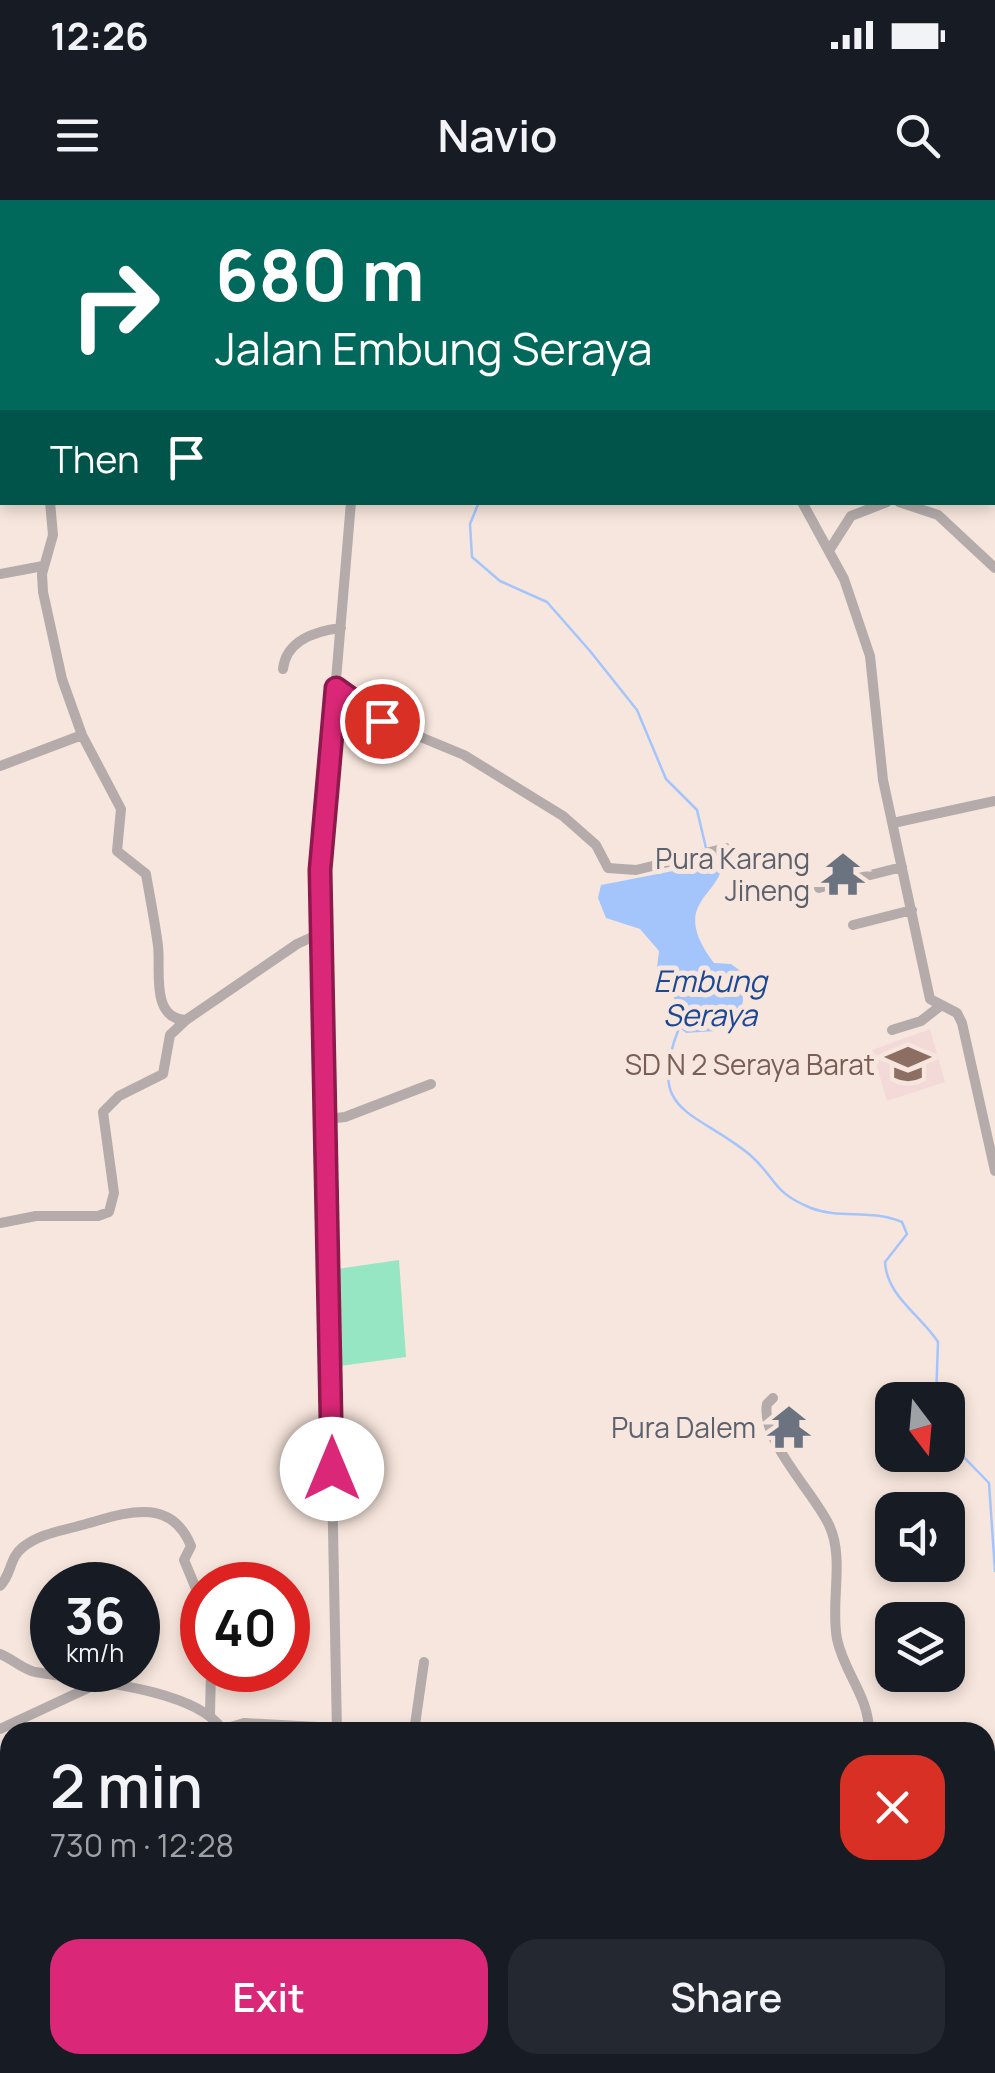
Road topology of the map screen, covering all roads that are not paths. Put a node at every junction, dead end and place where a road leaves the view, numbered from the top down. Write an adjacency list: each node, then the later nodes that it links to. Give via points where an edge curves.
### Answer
1 (50, 505): 9 (street, via 54,534)
2 (352, 505): 12 (street)
3 (804, 505): 6 (street)
4 (878, 505): 7 (street)
5 (908, 505): 10 (street, via 938,515)
6 (816, 523): 7 (street); 8 (street)
7 (840, 528): 8 (street)
8 (830, 549): 18 (street, via 870,656)
9 (43, 566): 11 (street); 15 (street, via 56,653)
10 (995, 568)
11 (0, 574)
12 (341, 628): 13 (street, via 297,643 286,652); 14 (street)
13 (283, 670)
14 (336, 688): 19 (street, via 382,721 464,754 564,816 596,845 608,868 626,871); 24 (street, via 321,835)
15 (82, 735): 16 (street); 26 (street, via 121,809 119,855 146,874 162,1000 172,1016)
16 (0, 766)
17 (995, 801): 18 (street)
18 (893, 823): 20 (street)
19 (726, 848)
20 (902, 867): 21 (street); 22 (street)
21 (819, 888)
22 (912, 910): 23 (street); 25 (street, via 930,999)
23 (853, 925)
24 (322, 933): 26 (street); 29 (street)
25 (939, 1007): 27 (street); 30 (street, via 957,1013 962,1023)
26 (186, 1020): 31 (street, via 170,1035 163,1074 105,1107 114,1193 109,1212)
27 (892, 1030)
28 (431, 1084): 29 (street)
29 (326, 1119): 44 (street)
30 (995, 1172)
31 (0, 1223)
32 (773, 1398): 46 (street, via 767,1416 834,1539 838,1640 864,1698)
33 (185, 1562): 34 (street, via 190,1546 182,1530 167,1517 139,1509 39,1537 12,1558)
34 (0, 1586)
35 (0, 1654): 37 (street)
36 (424, 1662): 45 (street)
37 (30, 1670)
38 (80, 1692): 42 (street)
39 (136, 1692): 41 (street)
40 (210, 1692): 41 (street)
41 (210, 1714): 43 (street)
42 (13, 1722)
43 (214, 1722)
44 (337, 1722)
45 (413, 1722)
46 (867, 1722)

